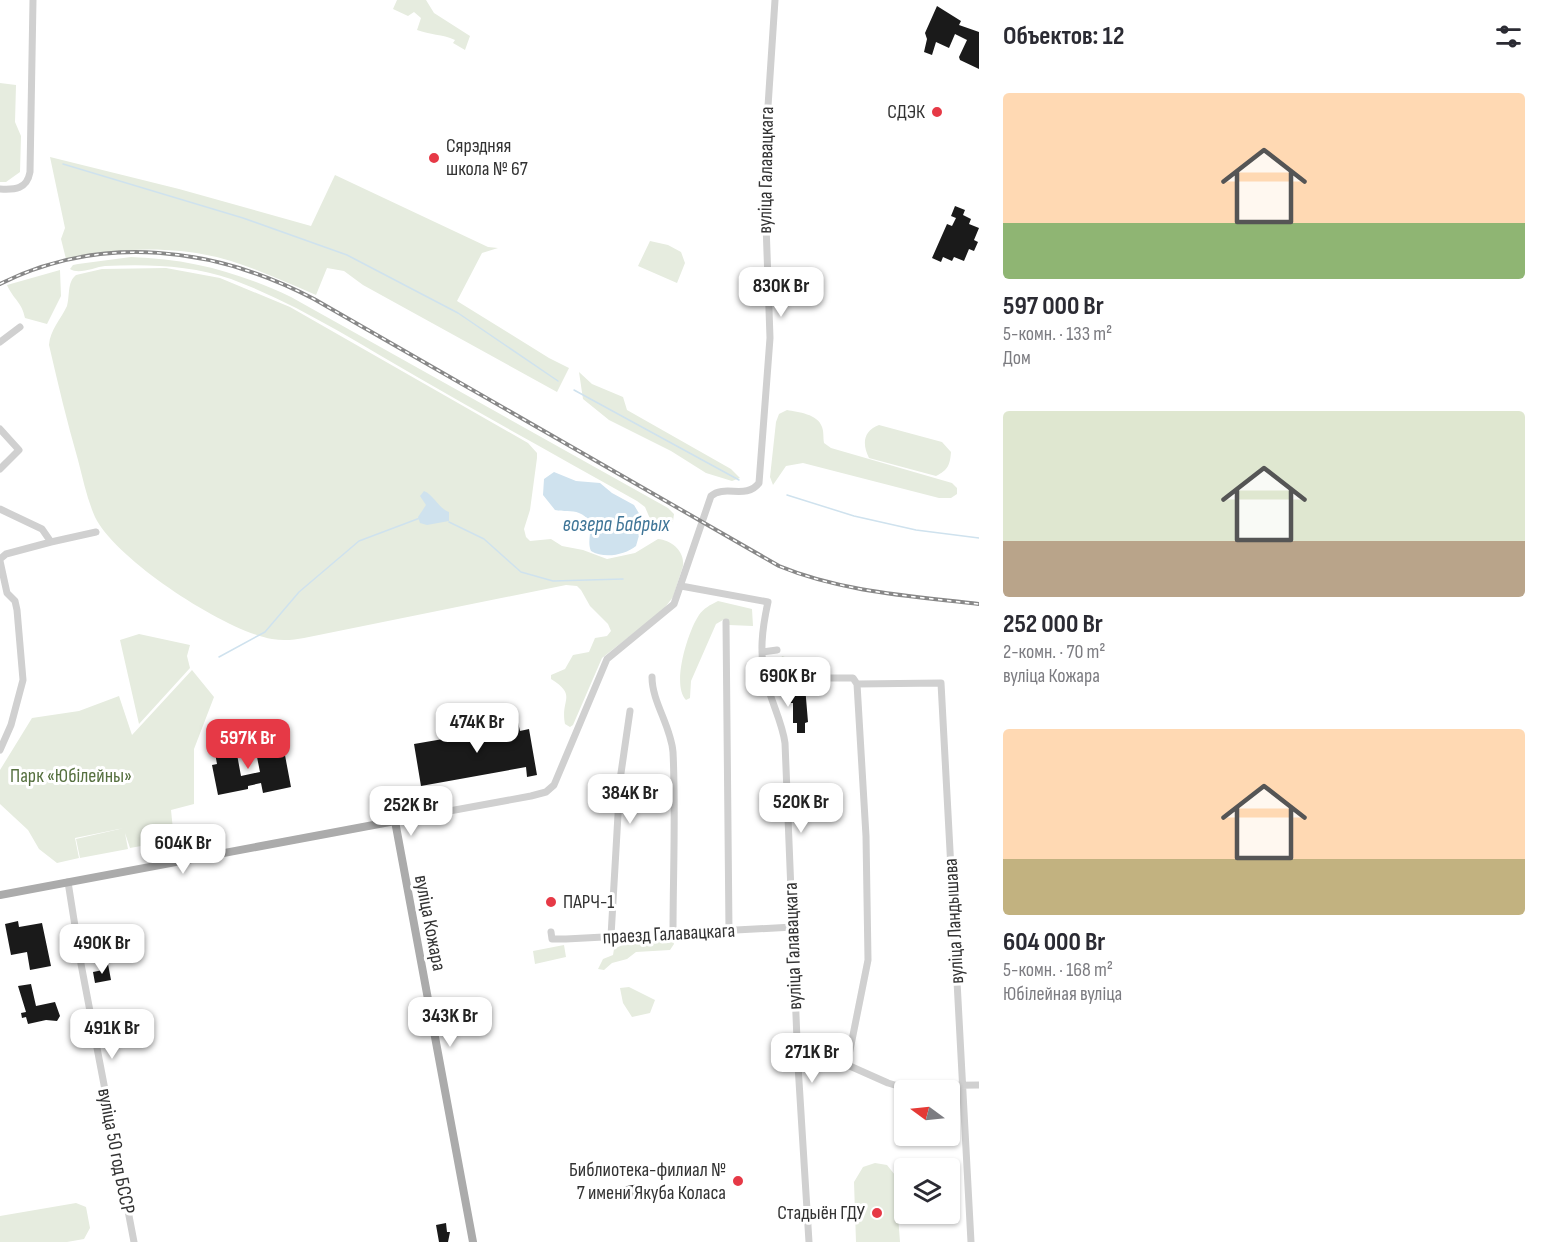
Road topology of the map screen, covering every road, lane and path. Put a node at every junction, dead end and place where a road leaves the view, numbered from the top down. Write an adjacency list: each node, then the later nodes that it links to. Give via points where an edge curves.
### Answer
1 (33, 0): 3 (street, via 29,178 22,187)
2 (775, 0): 12 (street, вуліца Галавацкага, via 764,167 770,338 760,479 750,491 721,491 711,496)
3 (0, 189)
4 (20, 327): 5 (street)
5 (0, 342)
6 (0, 429): 7 (street, via 19,450)
7 (0, 469)
8 (0, 509): 10 (street, via 42,529)
9 (96, 532): 10 (street)
10 (51, 542): 11 (street, via 6,554)
11 (0, 560): 20 (street, via 7,593 17,610 24,680)
12 (681, 586): 15 (street, вуліца Галавацкага, via 768,602 761,633); 21 (street, via 669,610 607,659 559,777 550,789)
13 (726, 622): 25 (street)
14 (777, 650): 15 (street)
15 (762, 652): 24 (street, вуліца Галавацкага, via 765,680 784,740)
16 (652, 677): 27 (street, via 672,750)
17 (821, 678): 18 (street, via 853,678)
18 (857, 684): 30 (street, via 868,960); 32 (street, вуліца Ландышава, via 941,683)
19 (630, 711): 28 (street, via 620,780)
20 (0, 750)
21 (395, 822): 22 (main road); 34 (main road, вуліца Кожара)
22 (68, 882): 23 (main road); 33 (street, вуліца 50 год БССР)
23 (0, 895)
24 (793, 927): 25 (street, праезд Галавацкага); 29 (street, вуліца Галавацкага)
25 (729, 931): 27 (street, праезд Галавацкага)
26 (551, 932): 28 (street, праезд Галавацкага, via 552,939)
27 (673, 933): 28 (street, праезд Галавацкага)
28 (611, 936)
29 (797, 1047): 30 (street, via 807,1047); 35 (street, вуліца Галавацкага)
30 (847, 1065): 32 (street, via 898,1086)
31 (979, 1085): 32 (street)
32 (963, 1086): 36 (street, вуліца Ландышава)
33 (134, 1242)
34 (473, 1242)
35 (809, 1242)
36 (971, 1242)

